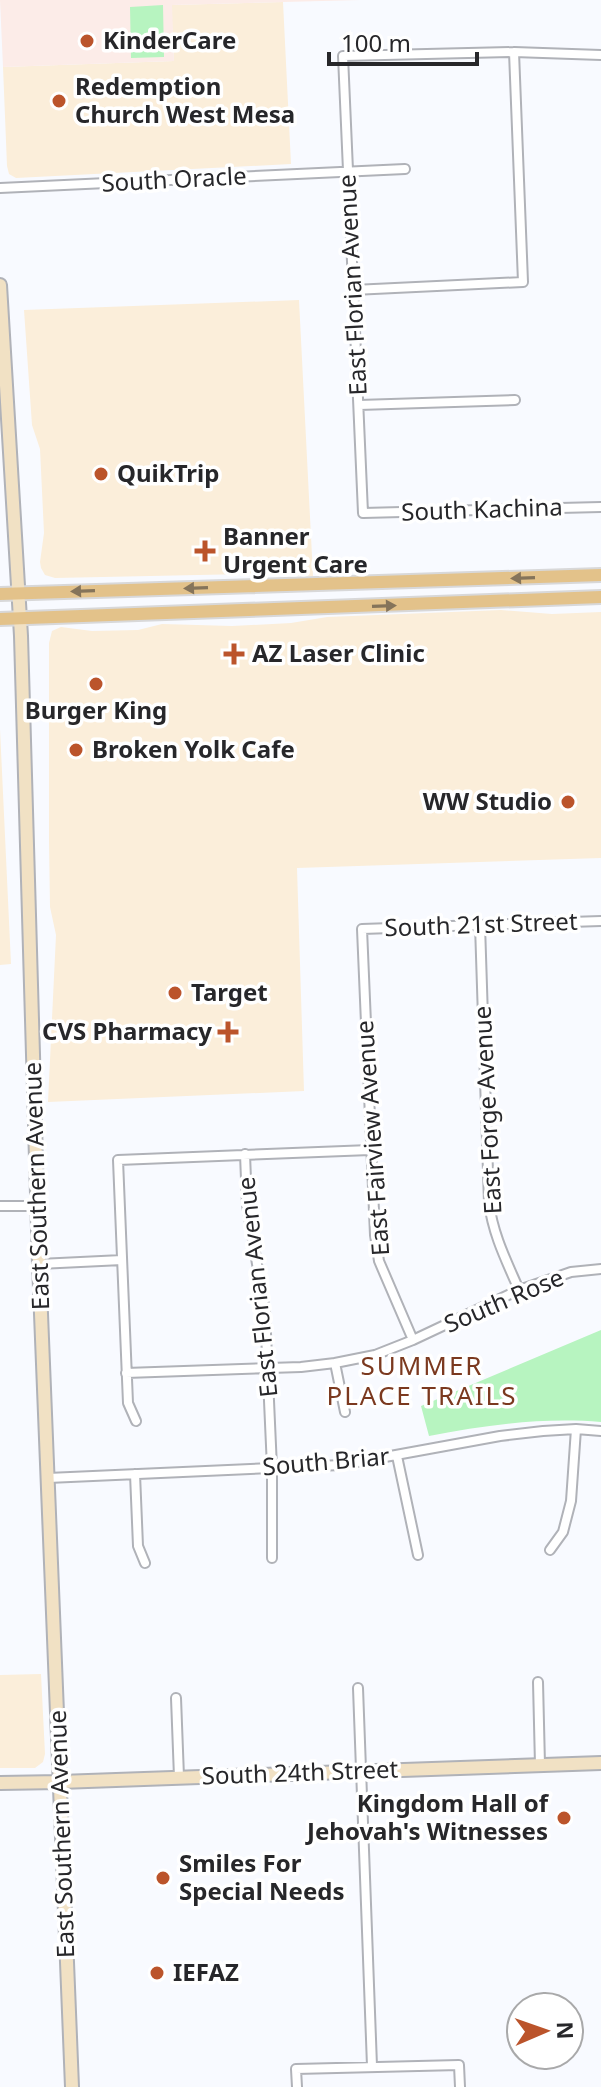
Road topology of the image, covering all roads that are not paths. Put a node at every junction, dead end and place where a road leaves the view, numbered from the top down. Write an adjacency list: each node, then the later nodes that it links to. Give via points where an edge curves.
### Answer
1 (514, 52): 2 (street); 4 (street, East Florian Avenue, via 343,56); 7 (street, via 523,282)
2 (601, 55)
3 (405, 169): 4 (street, South Oracle)
4 (348, 172): 5 (street, South Oracle); 7 (street, East Florian Avenue)
5 (0, 188)
6 (0, 285): 14 (main road, East Southern Avenue)
7 (353, 290): 9 (street, East Florian Avenue)
8 (515, 400): 9 (street)
9 (359, 405): 11 (street, East Florian Avenue)
10 (601, 507): 11 (street, South Kachina)
11 (363, 513)
12 (601, 575): 13 (main road, one-way to 13)
13 (300, 585): 14 (main road, one-way to 14); 17 (main road)
14 (19, 593): 15 (main road); 19 (main road, East Southern Avenue)
15 (0, 594)
16 (601, 597): 17 (main road, one-way to 16)
17 (306, 609): 19 (main road)
18 (0, 619): 19 (main road)
19 (20, 619): 26 (main road, East Southern Avenue)
20 (601, 921): 21 (street, South 21st Street)
21 (480, 925): 22 (street, South 21st Street); 30 (street, East Forge Avenue, via 490,1212)
22 (362, 929): 23 (street, East Fairview Avenue)
23 (370, 1150): 24 (street); 31 (street, East Fairview Avenue, via 379,1261)
24 (245, 1154): 27 (street, via 118,1160); 33 (street, East Florian Avenue)
25 (0, 1206): 26 (street)
26 (37, 1206): 28 (main road, East Southern Avenue)
27 (122, 1260): 28 (street); 34 (street)
28 (39, 1264): 42 (main road, East Southern Avenue)
29 (601, 1269): 30 (street, South Rose, via 571,1272)
30 (519, 1290): 31 (street, South Rose)
31 (413, 1340): 32 (street, South Rose)
32 (335, 1363): 33 (street, South Rose); 35 (street)
33 (269, 1368): 34 (street, South Rose); 40 (street, East Florian Avenue)
34 (126, 1373): 36 (street, via 128,1403)
35 (345, 1412)
36 (136, 1421)
37 (576, 1429): 38 (street, South Briar); 39 (street, South Briar, via 500,1436); 43 (street, via 571,1501 563,1532)
38 (601, 1431)
39 (397, 1456): 40 (street, South Briar); 44 (street)
40 (272, 1468): 41 (street, South Briar); 45 (street, East Florian Avenue)
41 (135, 1474): 42 (street, South Briar); 46 (street, via 138,1546)
42 (48, 1478): 54 (main road, East Southern Avenue)
43 (550, 1550)
44 (418, 1555)
45 (272, 1558)
46 (145, 1563)
47 (538, 1682): 51 (street)
48 (358, 1688): 52 (street)
49 (176, 1698): 53 (street)
50 (601, 1763): 51 (main road, South 24th Street)
51 (540, 1765): 52 (main road, South 24th Street)
52 (361, 1771): 53 (main road, South 24th Street); 56 (street)
53 (179, 1777): 54 (main road, South 24th Street)
54 (60, 1782): 55 (main road, South 24th Street); 57 (main road, East Southern Avenue)
55 (0, 1783)
56 (372, 2066): 58 (street, via 296,2069); 59 (street, via 459,2065)
57 (72, 2087)
58 (297, 2087)
59 (460, 2087)

